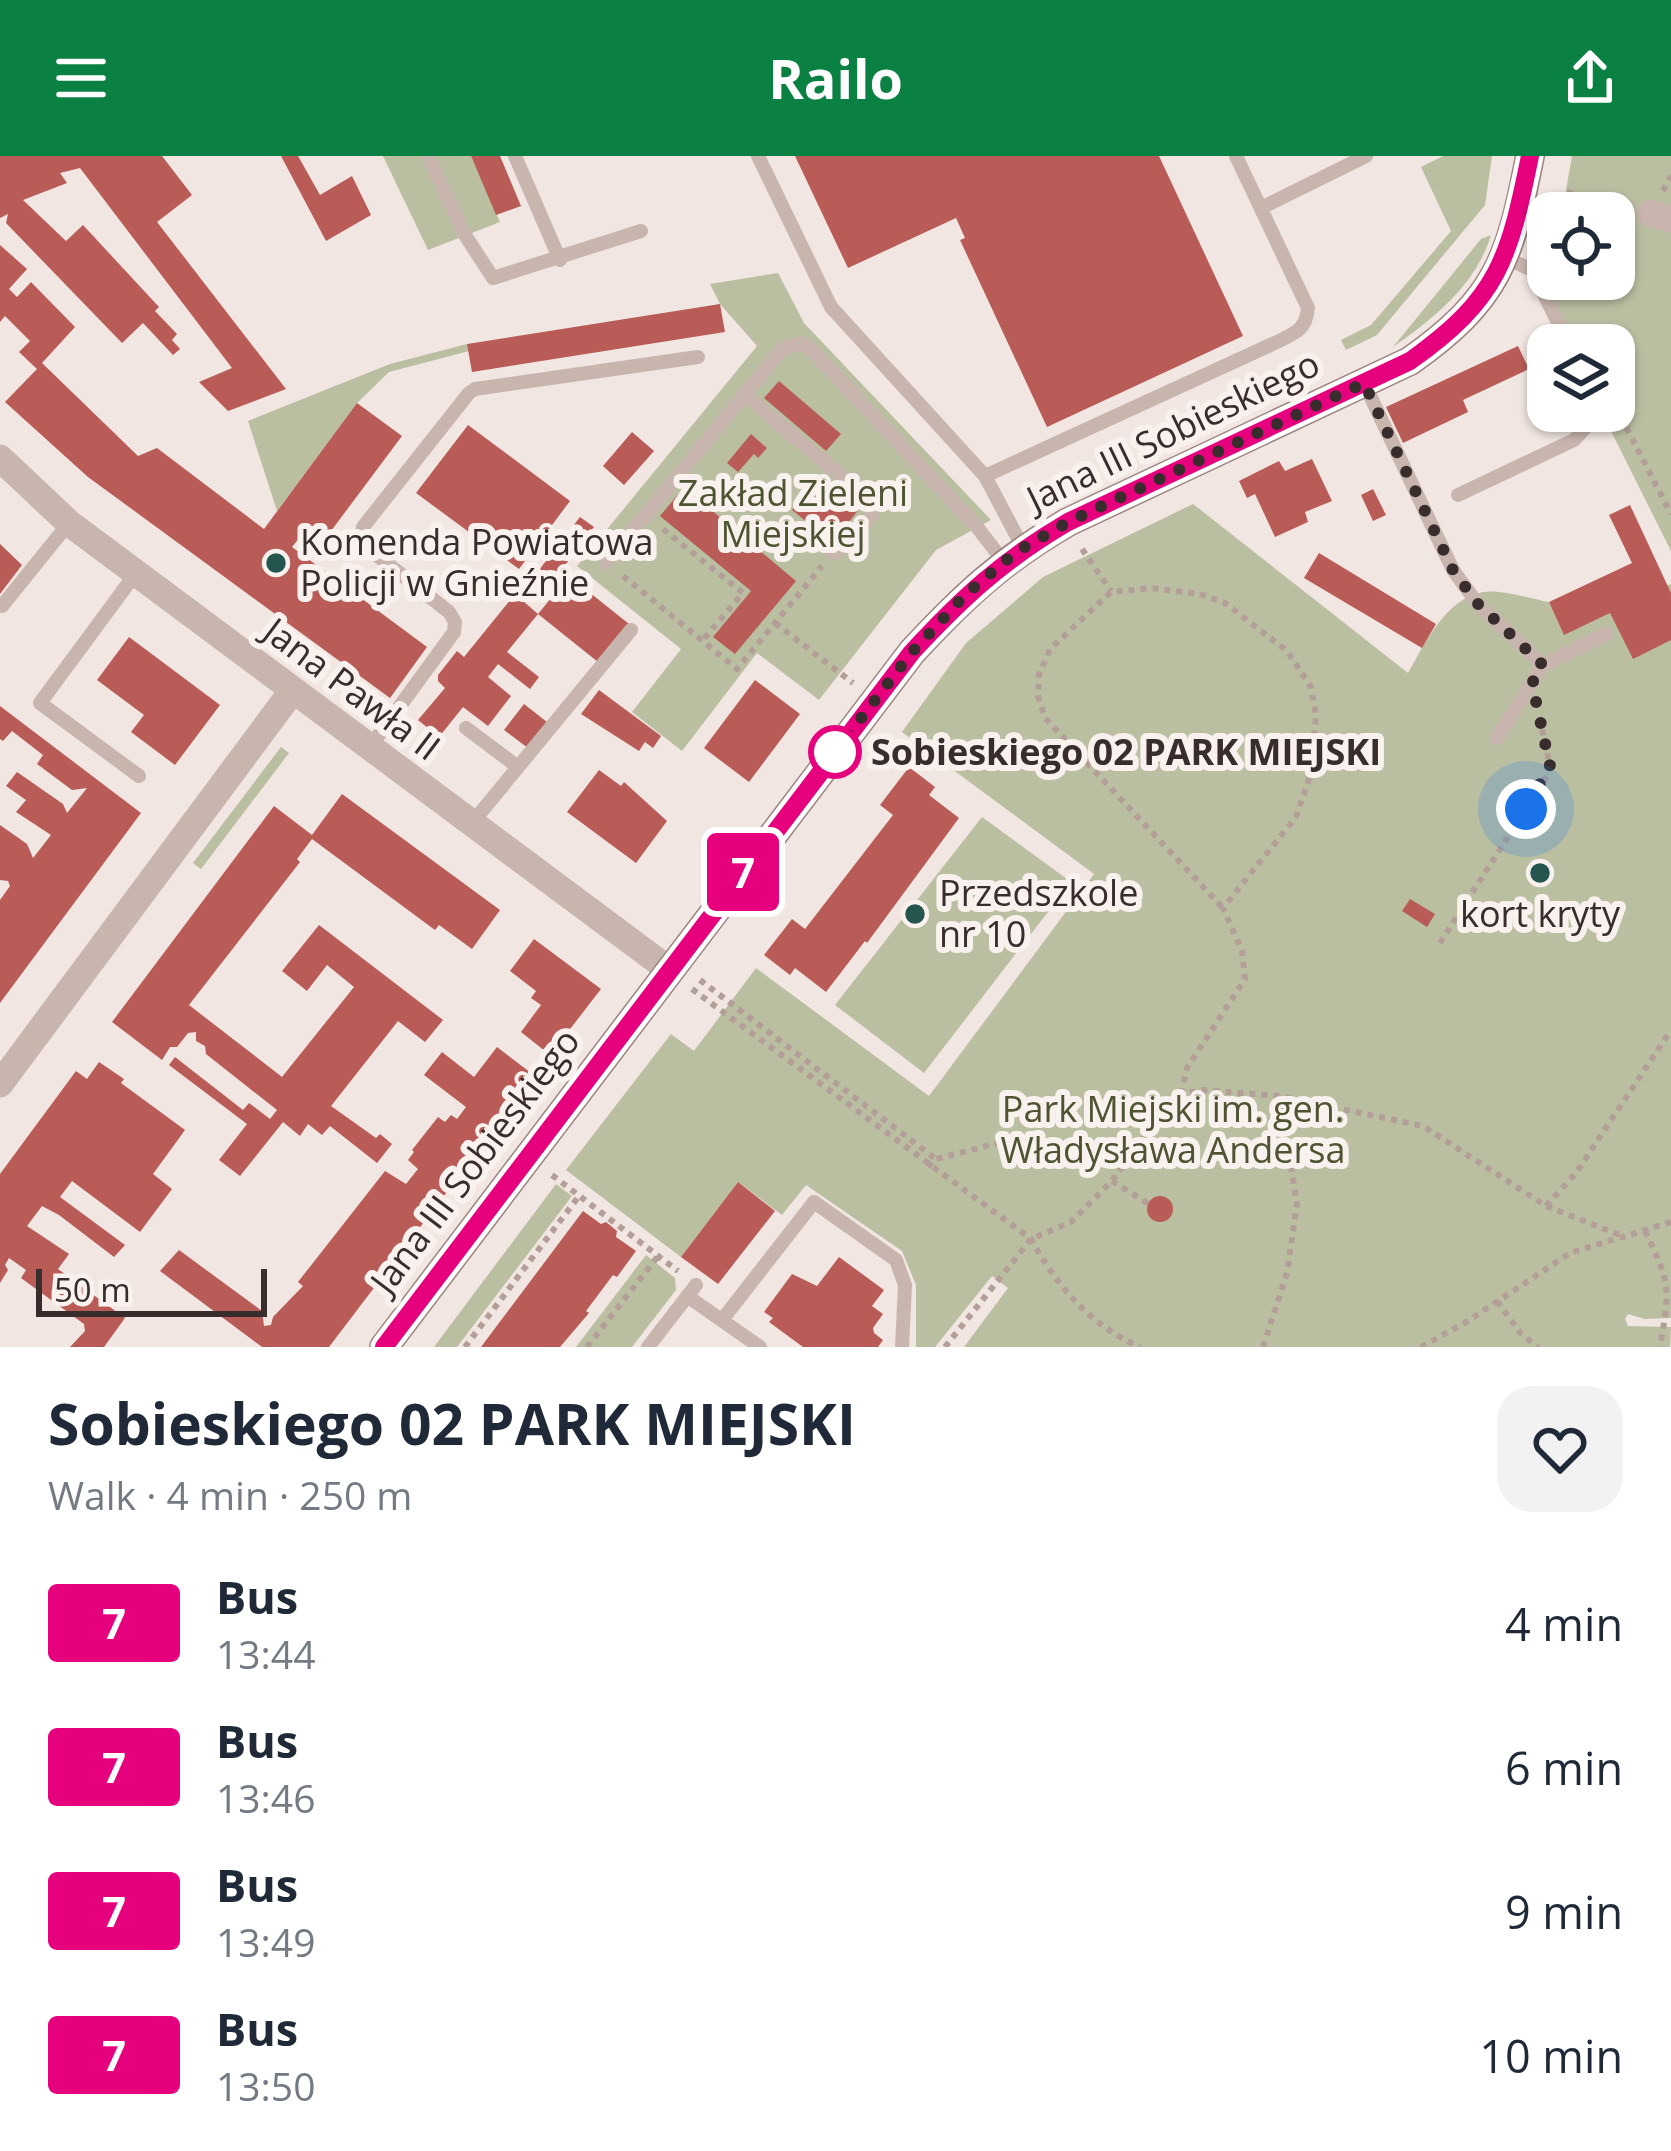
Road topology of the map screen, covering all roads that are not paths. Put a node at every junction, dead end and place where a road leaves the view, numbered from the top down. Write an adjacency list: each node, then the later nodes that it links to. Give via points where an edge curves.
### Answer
1 (428, 156): 10 (lane, via 493,278)
2 (515, 156): 10 (lane)
3 (758, 156): 17 (lane, via 831,307)
4 (1236, 156): 7 (lane)
5 (1366, 156): 7 (lane)
6 (1530, 156): 9 (street, Jana III Sobieskiego)
7 (1262, 208): 17 (lane, via 1308,308 1300,331)
8 (641, 231): 10 (lane)
9 (1504, 257): 11 (lane, via 1532,270); 13 (street, Jana III Sobieskiego, via 1484,298 1449,333)
10 (560, 260)
11 (1559, 324)
12 (698, 356): 31 (lane, via 469,394 363,527 365,546 455,622)
13 (1364, 383): 21 (street, Jana III Sobieskiego); 27 (lane, via 1453,570)
14 (745, 395): 20 (lane, via 874,504 848,546); 21 (lane, via 784,348 801,343 977,527); 22 (lane)
15 (1581, 432): 18 (lane)
16 (0, 458): 19 (street, Jana Pawła II)
17 (985, 476): 21 (lane)
18 (1457, 495)
19 (69, 523): 23 (street, Jana Pawła II); 24 (lane)
20 (833, 553)
21 (1014, 555): 35 (street, Jana III Sobieskiego, via 912,652)
22 (606, 563)
23 (136, 574): 28 (street, Jana Pawła II); 33 (lane, via 40,703)
24 (2, 606)
25 (632, 630): 32 (lane)
26 (1606, 634): 27 (lane)
27 (1543, 665): 30 (lane)
28 (293, 690): 31 (street, Jana Pawła II); 36 (street)
29 (466, 728): 32 (lane)
30 (1497, 738)
31 (370, 747): 34 (street, Jana Pawła II)
32 (518, 767): 34 (lane)
33 (140, 776)
34 (472, 823): 35 (street, Jana Pawła II)
35 (680, 980): 38 (street, Jana III Sobieskiego)
36 (0, 1084)
37 (722, 1320): 39 (lane, via 691,1291); 40 (lane); 41 (lane, via 814,1202 896,1260 905,1286)
38 (384, 1347)
39 (648, 1347)
40 (760, 1347)
41 (902, 1347)

